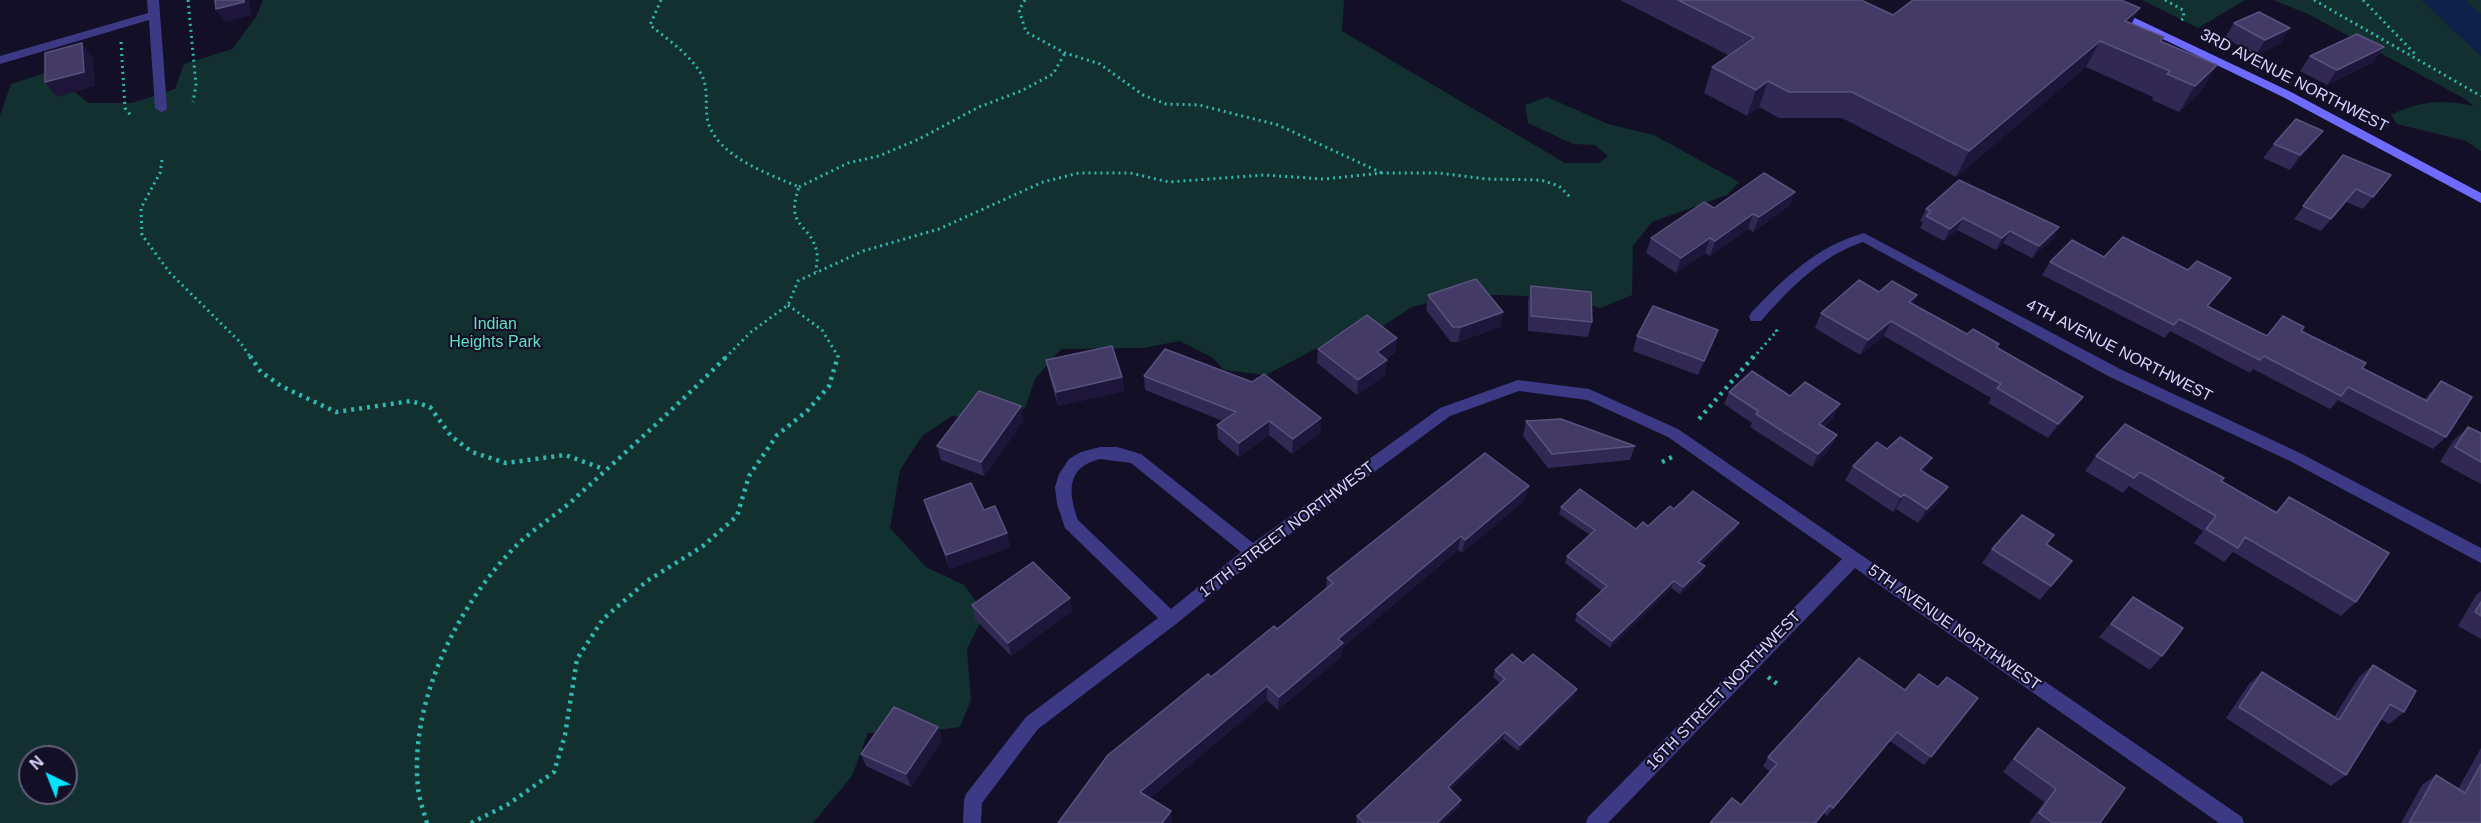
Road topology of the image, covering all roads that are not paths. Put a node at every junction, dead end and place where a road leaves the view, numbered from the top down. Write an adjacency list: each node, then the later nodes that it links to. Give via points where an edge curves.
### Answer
1 (153, 0): 3 (street)
2 (2088, 0): 6 (main road, 3RD AVENUE NORTHWEST, via 2186,44)
3 (153, 15): 4 (street); 5 (street)
4 (0, 60)
5 (161, 108)
6 (2481, 199)
7 (1756, 317): 10 (street, 4TH AVENUE NORTHWEST, via 1793,277 1841,243 1864,237 2115,373 2295,457)
8 (1673, 433): 9 (street, 17TH STREET NORTHWEST, via 1589,395 1518,385 1445,412); 11 (street, 5TH AVENUE NORTHWEST)
9 (1253, 552): 12 (street, 17TH STREET NORTHWEST); 12 (street, via 1136,458 1120,452 1082,456 1071,466 1062,491 1071,523)
10 (2481, 556)
11 (1854, 558): 14 (street, 16TH STREET NORTHWEST); 15 (street, 5TH AVENUE NORTHWEST)
12 (1170, 619): 13 (street, 17TH STREET NORTHWEST, via 1032,723 973,800)
13 (972, 823)
14 (1595, 823)
15 (2235, 823)

